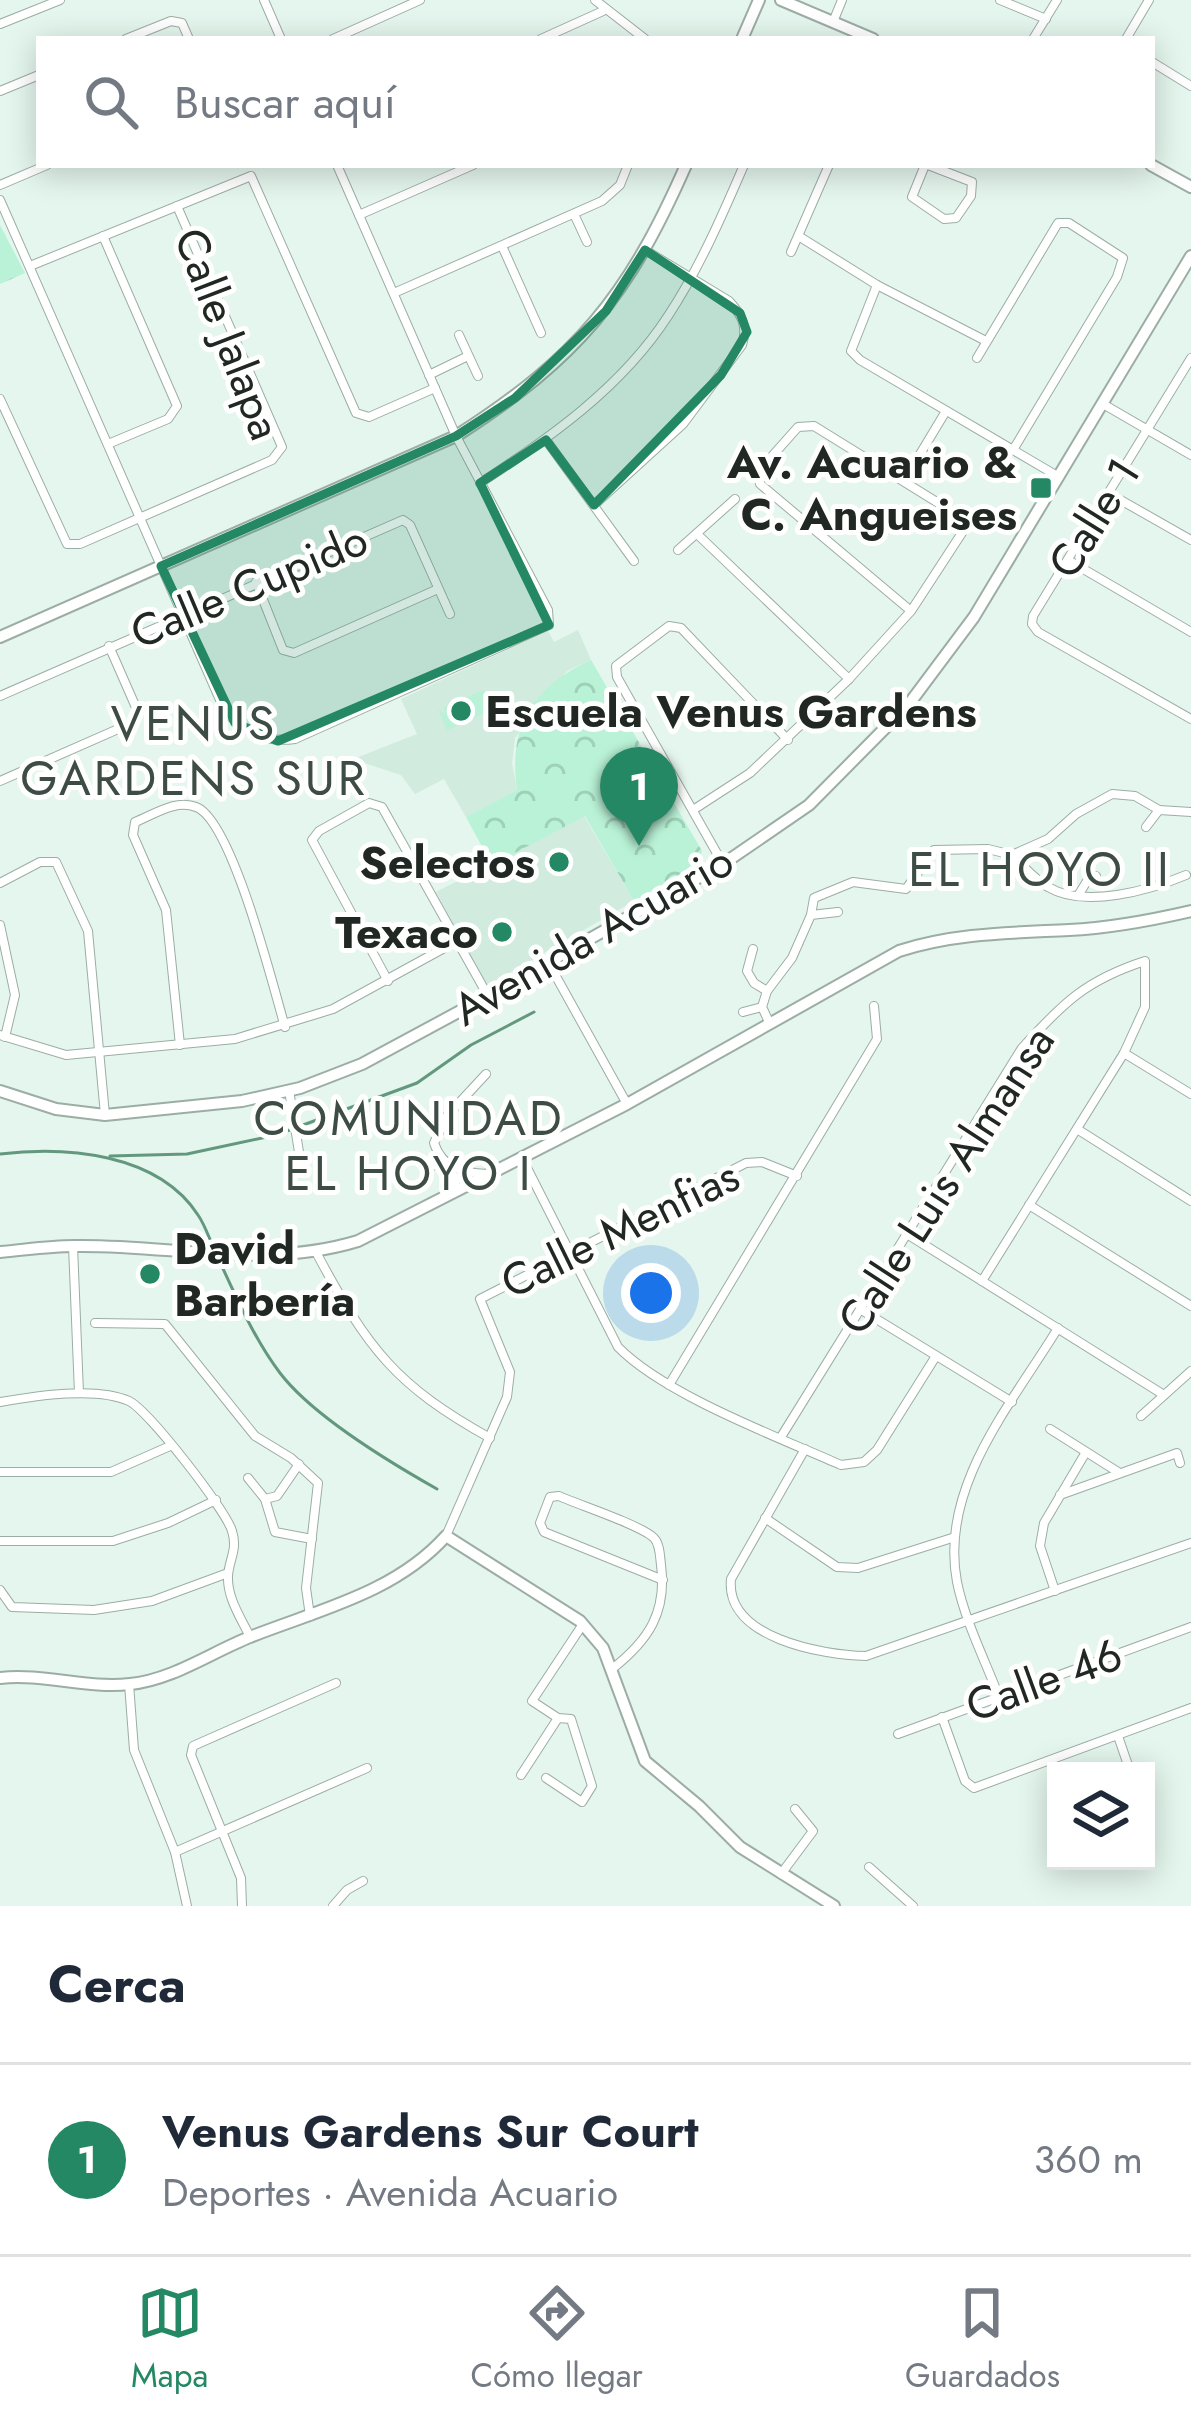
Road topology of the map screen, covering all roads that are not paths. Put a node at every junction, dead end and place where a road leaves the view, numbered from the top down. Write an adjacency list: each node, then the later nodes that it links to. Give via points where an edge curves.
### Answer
1 (60, 0): 14 (street)
2 (264, 0): 17 (street)
3 (420, 0): 18 (street)
4 (595, 0): 11 (street)
5 (759, 0): 21 (street)
6 (781, 0): 13 (street)
7 (842, 0): 13 (street)
8 (1000, 0): 12 (street)
9 (1057, 0): 12 (street)
10 (1149, 0): 24 (street)
11 (603, 10): 19 (street); 20 (street)
12 (1046, 19): 23 (street)
13 (833, 22): 22 (street)
14 (0, 24)
15 (134, 36): 16 (street, via 171,21)
16 (188, 36)
17 (280, 36)
18 (340, 36)
19 (547, 36)
20 (641, 36)
21 (743, 36)
22 (866, 36)
23 (1035, 36)
24 (1128, 36)
25 (1155, 64): 27 (street)
26 (36, 76): 28 (street)
27 (1191, 85)
28 (0, 91)
29 (1155, 167): 40 (street)
30 (40, 168): 39 (street)
31 (338, 168): 44 (street)
32 (466, 168): 44 (street)
33 (627, 168): 43 (street, via 602,201)
34 (685, 168): 49 (street)
35 (744, 168): 53 (street)
36 (828, 168): 46 (street)
37 (925, 168): 38 (street, via 912,197 944,219 956,218 972,182)
38 (934, 168)
39 (0, 185)
40 (1191, 187)
41 (0, 200): 52 (street)
42 (177, 206): 45 (street); 64 (street, via 251,176 356,412 369,417); 80 (street, Calle Jalapa, via 282,447 272,460)
43 (574, 214): 47 (street); 48 (street)
44 (359, 215): 55 (street)
45 (103, 236): 52 (street); 71 (street, via 177,406 168,418)
46 (800, 237): 50 (street); 54 (street)
47 (587, 242)
48 (502, 246): 55 (street); 56 (street)
49 (645, 250): 53 (street); 69 (street, via 606,311 556,364)
50 (791, 252)
51 (1191, 256): 66 (street, Avenida Acuario)
52 (30, 266): 71 (street)
53 (690, 278): 70 (street, via 624,371); 79 (street, via 740,313 742,345 683,424)
54 (878, 285): 58 (street); 67 (street, via 851,351)
55 (394, 292): 62 (street)
56 (541, 332)
57 (459, 334): 59 (street)
58 (986, 341): 60 (street); 72 (street, via 1058,223 1123,258)
59 (468, 356): 62 (street); 63 (street)
60 (977, 358)
61 (1190, 364): 68 (street, Calle 1)
62 (429, 374): 64 (street)
63 (478, 376)
64 (435, 388): 69 (street)
65 (0, 399): 80 (street, Calle Jalapa, via 67,544)
66 (1103, 404): 68 (street); 74 (street, Avenida Acuario)
67 (946, 411): 72 (street); 75 (street)
68 (1148, 430): 73 (street); 77 (street, Calle 1)
69 (456, 436): 76 (street); 86 (street)
70 (546, 440): 76 (street); 79 (street)
71 (108, 444): 80 (street)
72 (1013, 450): 74 (street)
73 (1191, 455)
74 (1059, 477): 105 (street, Avenida Acuario, via 974,617 909,704 809,805)
75 (905, 479): 89 (street, via 969,522); 89 (street, via 814,426 798,427 758,472 760,484)
76 (480, 483): 90 (street, via 549,625 295,739 254,736 235,723)
77 (1110, 494): 82 (street); 84 (street, Calle 1)
78 (735, 499): 81 (street)
79 (594, 505): 85 (street)
80 (140, 518): 86 (street)
81 (697, 534): 83 (street); 95 (street)
82 (1191, 540)
83 (678, 550)
84 (1068, 560): 92 (street); 97 (street, Calle 1, via 1033,616 1038,632)
85 (634, 561)
86 (161, 566): 90 (street); 93 (street)
87 (256, 582): 88 (street, Calle Cupido, via 403,520); 88 (street, via 284,650 294,653); 90 (street, Calle Cupido)
88 (438, 589): 91 (street, Calle Cupido)
89 (911, 611): 95 (street)
90 (183, 614): 94 (street, Calle Cupido)
91 (450, 614)
92 (1191, 632)
93 (0, 638)
94 (109, 646): 96 (street, Calle Cupido); 99 (street, via 138,712 134,722)
95 (849, 679): 98 (street)
96 (0, 696)
97 (1191, 719)
98 (788, 740): 100 (street); 100 (street, via 681,628 669,626 616,666 617,677)
99 (0, 781)
100 (693, 810): 105 (street)
101 (1159, 811): 102 (street); 103 (street); 104 (street, via 1112,794)
102 (1191, 812)
103 (1146, 827)
104 (1012, 855): 109 (street, via 1049,889); 112 (street, via 934,850 906,890 853,881 814,898)
105 (723, 864): 116 (street, Avenida Acuario)
106 (1186, 875): 109 (street, via 1144,892)
107 (1096, 876): 109 (street)
108 (0, 883): 128 (street, via 56,862 88,931)
109 (1079, 894)
110 (1191, 911): 123 (street, via 932,940)
111 (838, 912): 112 (street)
112 (811, 915): 118 (street)
113 (0, 925): 125 (street, via 15,995)
114 (458, 941): 117 (street); 117 (street, via 382,807 369,803 319,830 315,851); 119 (street)
115 (753, 949): 118 (street, via 748,971)
116 (548, 962): 119 (street, Avenida Acuario); 133 (street)
117 (388, 981): 124 (street)
118 (767, 991): 121 (street)
119 (488, 996): 130 (street, Avenida Acuario, via 362,1064)
120 (874, 1006): 140 (street, via 877,1040)
121 (762, 1007): 122 (street); 123 (street)
122 (742, 1012)
123 (770, 1024): 133 (street)
124 (285, 1027): 126 (street); 126 (street, via 244,889 213,819 181,802 136,821 134,835 166,910)
125 (2, 1036): 128 (street, via 66,1055)
126 (180, 1046): 128 (street)
127 (1124, 1052): 132 (street); 135 (street); 144 (street, Calle Luis Almansa, via 1145,1007 1145,961 1068,998 1022,1048)
128 (101, 1053): 134 (street)
129 (486, 1074): 139 (street, via 434,1143 459,1173)
130 (289, 1090): 134 (street, Avenida Acuario); 136 (street)
131 (0, 1091): 134 (street, Avenida Acuario)
132 (1191, 1092)
133 (627, 1103): 137 (street)
134 (105, 1115)
135 (1076, 1129): 142 (street); 143 (street)
136 (299, 1152)
137 (521, 1158): 139 (street); 146 (street)
138 (430, 1166): 141 (street, via 442,1164)
139 (489, 1174): 141 (street)
140 (797, 1176): 146 (street, Calle Menfias, via 746,1163); 156 (street)
141 (457, 1191): 148 (street)
142 (1191, 1201)
143 (1029, 1205): 149 (street); 150 (street)
144 (907, 1234): 149 (street); 151 (street, Calle Luis Almansa)
145 (74, 1246): 147 (street); 148 (street); 157 (street)
146 (568, 1251): 156 (street, via 618,1347); 164 (street, Calle Menfias, via 480,1299 510,1372)
147 (0, 1252)
148 (317, 1254): 164 (street, via 383,1360 435,1407)
149 (982, 1280): 153 (street)
150 (1191, 1306)
151 (860, 1309): 154 (street); 163 (street, Calle Luis Almansa)
152 (95, 1323): 169 (street, via 164,1324 255,1436)
153 (1058, 1328): 158 (street); 160 (street)
154 (936, 1356): 160 (street); 166 (street, via 864,1462 841,1465)
155 (1191, 1371): 158 (street)
156 (669, 1385): 163 (street)
157 (79, 1393): 159 (street); 165 (street, via 131,1402)
158 (1164, 1395): 161 (street)
159 (0, 1402)
160 (1012, 1402): 178 (street, via 964,1484)
161 (1142, 1415)
162 (1049, 1429): 167 (street)
163 (781, 1437): 166 (street)
164 (490, 1438): 177 (street, Calle Menfias)
165 (170, 1446): 170 (street, via 111,1472); 175 (street)
166 (805, 1449): 176 (street)
167 (1086, 1452): 171 (street); 173 (street)
168 (1180, 1463): 171 (street, via 1177,1453)
169 (298, 1464): 174 (street, via 277,1496); 179 (street, via 318,1483)
170 (0, 1472)
171 (1119, 1473): 173 (street)
172 (248, 1478): 174 (street)
173 (1059, 1496): 185 (street, via 1040,1546)
174 (265, 1499): 179 (street, via 275,1532)
175 (216, 1500): 180 (street, via 112,1541); 182 (street, via 236,1549)
176 (765, 1518): 178 (street, via 837,1567 858,1568); 187 (street, via 729,1597 779,1640 866,1656)
177 (446, 1536): 186 (street, via 354,1601); 188 (street)
178 (952, 1538): 187 (street)
179 (312, 1539): 186 (street)
180 (0, 1541)
181 (1191, 1543): 185 (street)
182 (228, 1573): 184 (street, via 152,1601 94,1610 12,1606); 190 (street)
183 (663, 1580): 183 (street, via 544,1532 539,1523 550,1496 654,1538); 191 (street, via 652,1626)
184 (0, 1590)
185 (1055, 1591): 187 (street)
186 (310, 1616): 190 (street)
187 (971, 1621): 195 (street)
188 (583, 1624): 191 (street); 198 (street, via 532,1701)
189 (1191, 1627): 195 (street, Calle 46)
190 (250, 1637): 194 (street)
191 (612, 1669): 209 (street, via 645,1761)
192 (0, 1678): 194 (street)
193 (336, 1682): 206 (street, via 193,1746)
194 (129, 1684): 207 (street, via 134,1750)
195 (999, 1697): 197 (street, Calle 46)
196 (1191, 1708): 200 (street)
197 (942, 1717): 199 (street, Calle 46); 200 (street, via 974,1788)
198 (558, 1718): 203 (street); 204 (street, via 571,1719 592,1786 582,1802)
199 (898, 1734)
200 (1118, 1736): 201 (street)
201 (1127, 1762)
202 (367, 1768): 206 (street)
203 (521, 1775)
204 (546, 1778)
205 (795, 1810): 209 (street, via 813,1831)
206 (224, 1831): 207 (street); 212 (street)
207 (175, 1852): 211 (street)
208 (869, 1867): 215 (street)
209 (781, 1874): 214 (street)
210 (362, 1881): 213 (street)
211 (188, 1906)
212 (242, 1906)
213 (333, 1906)
214 (834, 1906)
215 (913, 1906)

